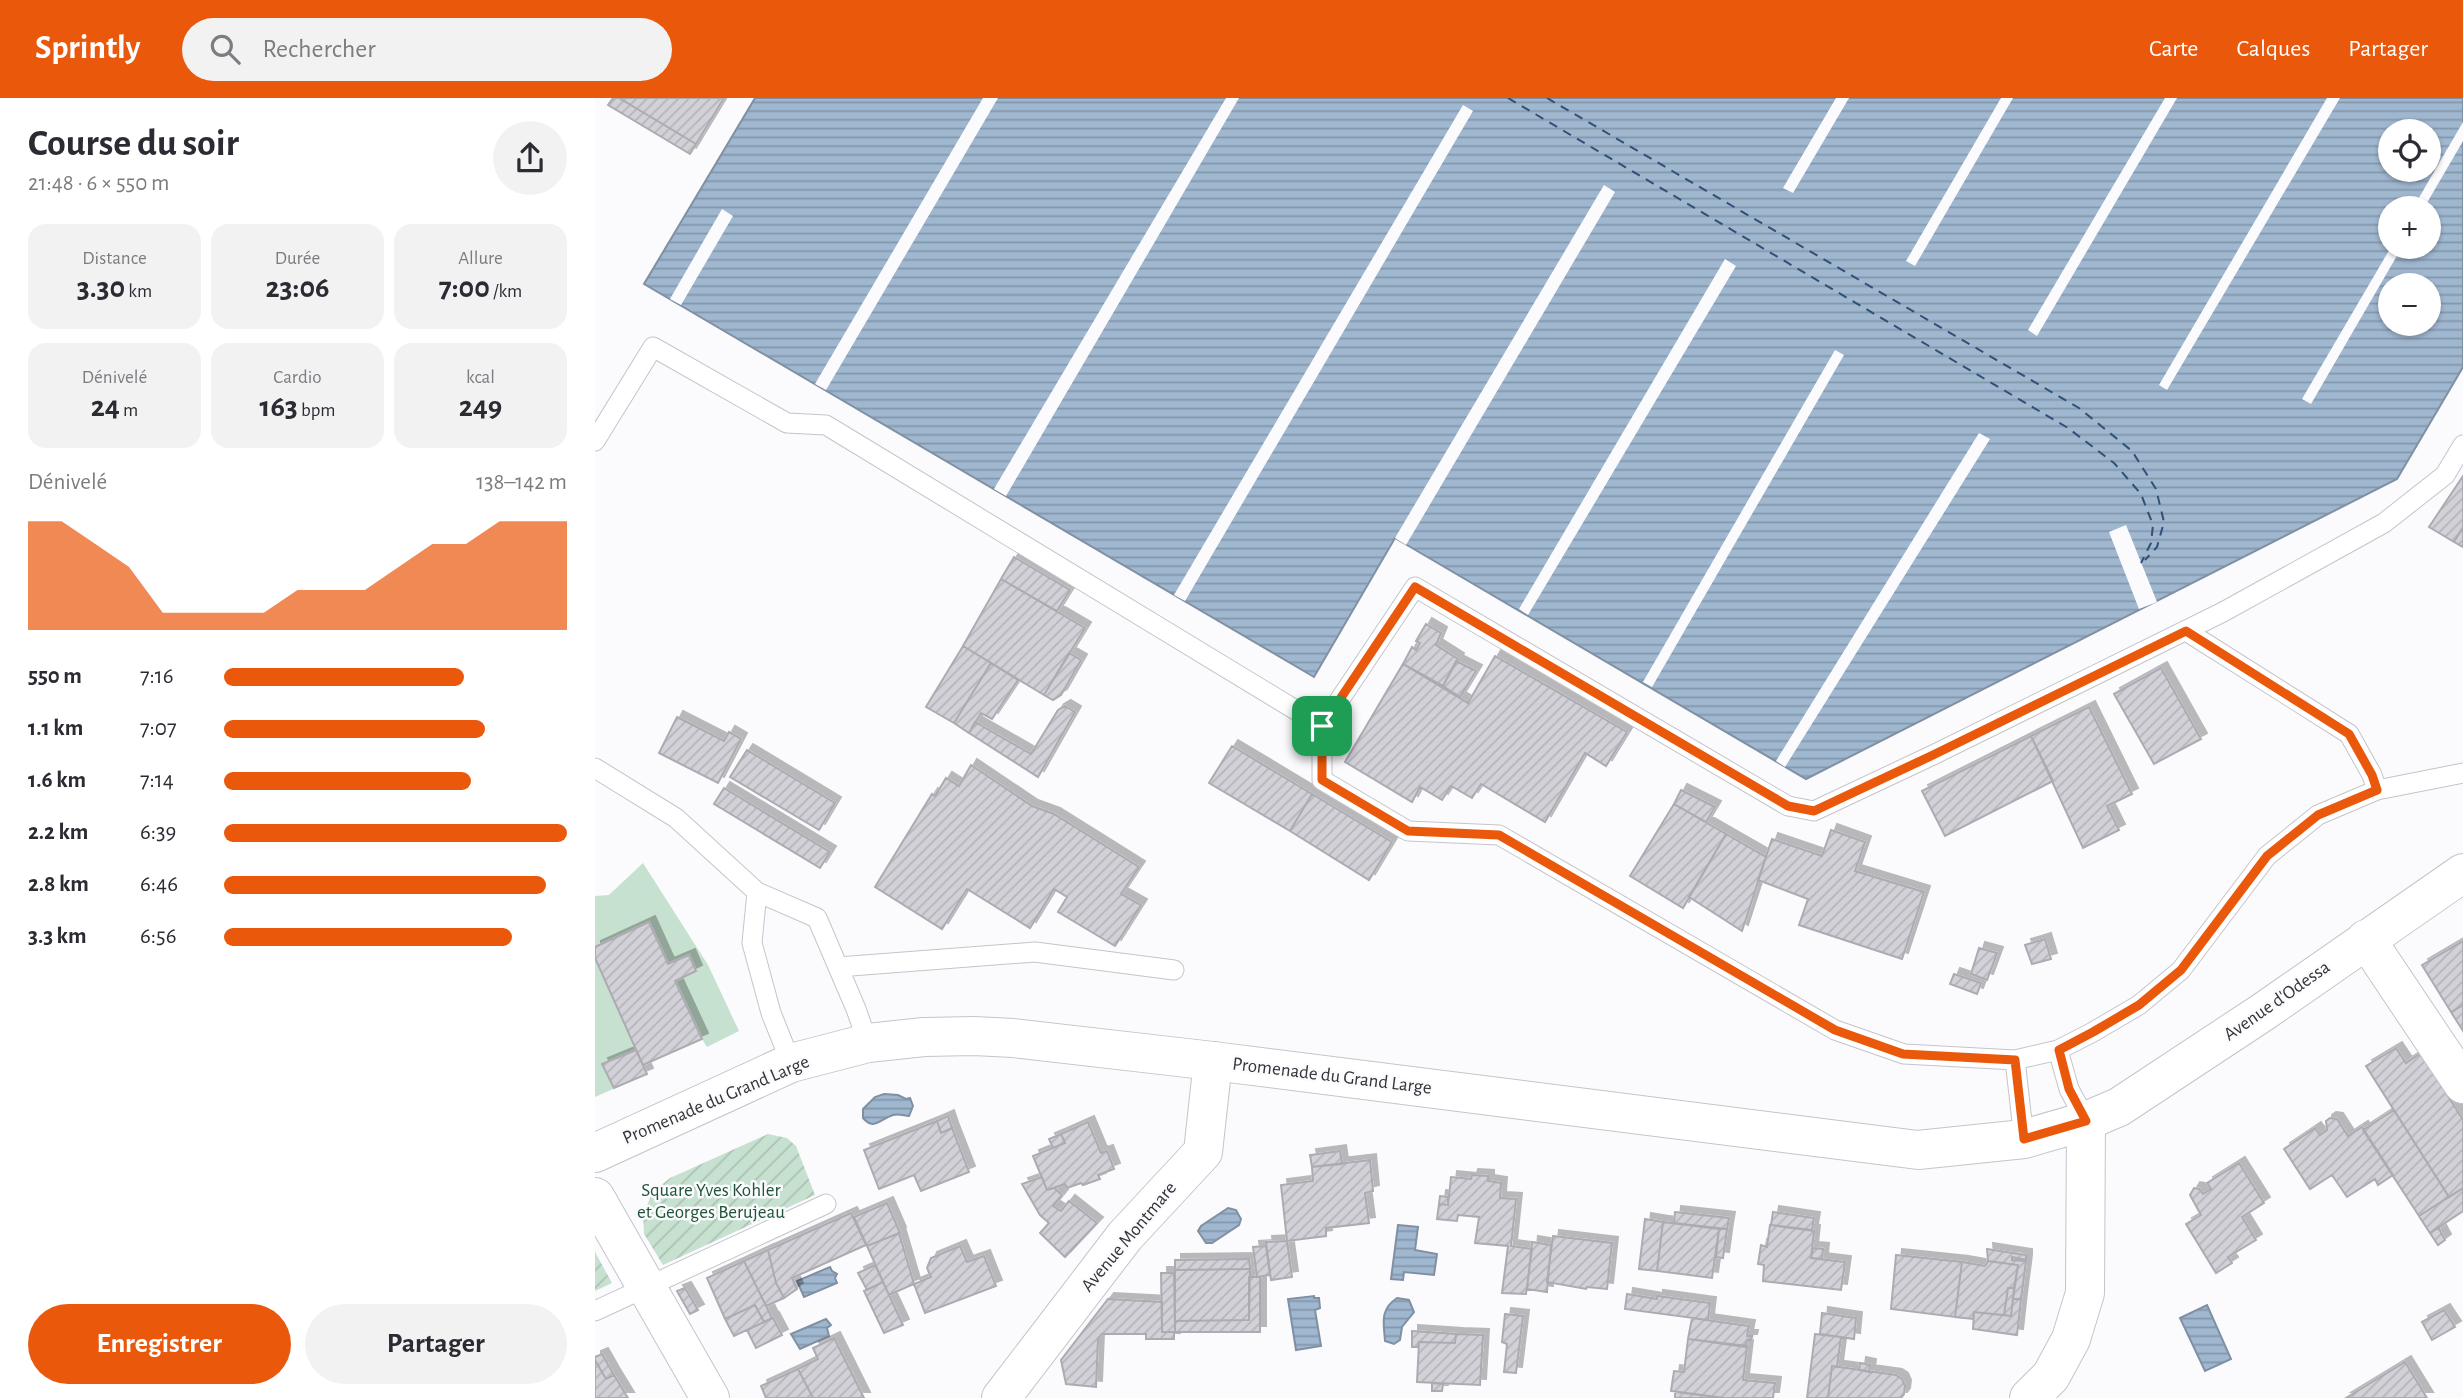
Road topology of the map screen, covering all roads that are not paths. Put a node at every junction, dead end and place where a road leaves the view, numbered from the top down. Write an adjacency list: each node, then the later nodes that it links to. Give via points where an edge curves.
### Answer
1 (595, 441): 4 (lane, via 653,347 787,423 826,425)
2 (2463, 445): 3 (lane, via 2445,475 2384,523)
3 (2186, 631): 4 (lane, via 1814,811 1788,806 1415,587); 7 (lane, via 2349,734)
4 (1322, 726): 15 (lane, via 1322,780 1408,831 1499,835 1835,1030 1903,1054)
5 (595, 768): 9 (lane, via 676,818)
6 (2463, 773): 7 (lane)
7 (2377, 790): 14 (lane, via 2318,815 2267,856 2181,970 2139,1005)
8 (2463, 873): 10 (street, Avenue d'Odessa)
9 (757, 892): 11 (lane, via 817,918); 17 (lane, via 752,943 771,1013)
10 (2366, 939): 18 (street); 19 (street, Avenue d'Odessa, via 2119,1107)
11 (838, 967): 12 (lane, via 1035,952); 13 (lane)
12 (1174, 970)
13 (868, 1043): 16 (street, Promenade du Grand Large, via 924,1037 1013,1038); 17 (street, Promenade du Grand Large)
14 (2059, 1050): 15 (lane); 19 (lane, via 2069,1089)
15 (2015, 1060): 20 (lane)
16 (1213, 1061): 20 (street, Promenade du Grand Large, via 1918,1150); 27 (street, Avenue Montmare, via 1203,1152 1125,1236)
17 (791, 1063): 21 (street, Promenade du Grand Large)
18 (2463, 1084)
19 (2086, 1121): 20 (street, Promenade du Grand Large); 28 (street, via 2085,1293 2071,1339 2051,1376)
20 (2024, 1139)
21 (595, 1153)
22 (596, 1202): 24 (street)
23 (826, 1204): 24 (lane)
24 (646, 1288): 25 (lane); 26 (street)
25 (595, 1311)
26 (710, 1398)
27 (1001, 1398)
28 (2029, 1398)

